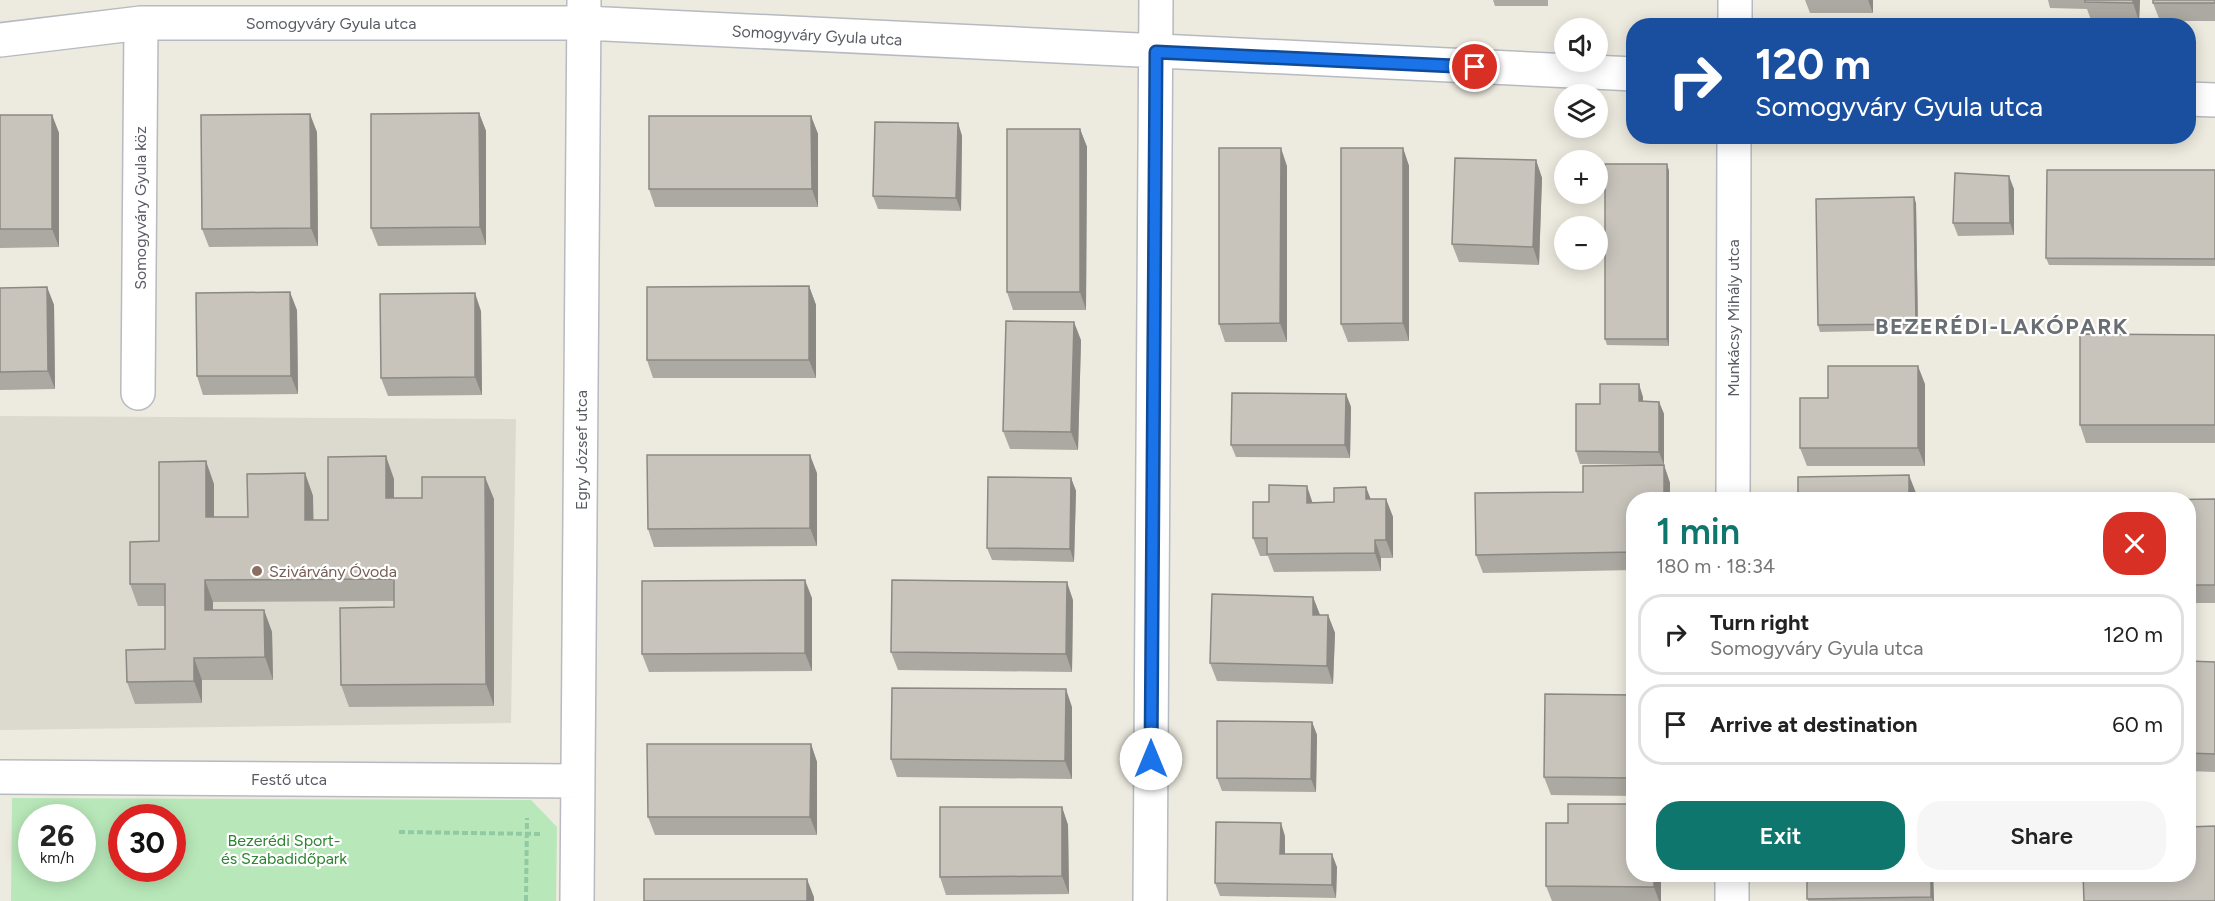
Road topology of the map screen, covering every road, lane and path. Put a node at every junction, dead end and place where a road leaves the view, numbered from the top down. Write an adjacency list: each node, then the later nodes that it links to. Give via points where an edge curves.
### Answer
1 (1156, 0): 7 (street)
2 (1735, 0): 4 (street)
3 (584, 11): 5 (street, Somogyváry Gyula utca); 7 (street, Somogyváry Gyula utca); 16 (street, Egry József utca)
4 (1735, 18)
5 (141, 23): 6 (street, Somogyváry Gyula utca); 12 (street, Somogyváry Gyula köz)
6 (0, 40)
7 (1156, 52): 8 (street, Somogyváry Gyula utca); 23 (street)
8 (1626, 74)
9 (2196, 99): 10 (street)
10 (2215, 100)
11 (1734, 144): 13 (street, Munkácsy Mihály utca)
12 (138, 393)
13 (1733, 492)
14 (0, 777): 15 (street, Festő utca)
15 (528, 781): 16 (street, Festő utca); 18 (path)
16 (578, 781): 19 (street, Egry József utca)
17 (399, 832): 18 (path)
18 (527, 834): 19 (path); 21 (path)
19 (577, 835): 22 (street, Egry József utca)
20 (1732, 882): 24 (street)
21 (526, 901)
22 (577, 901)
23 (1150, 901)
24 (1732, 901)

